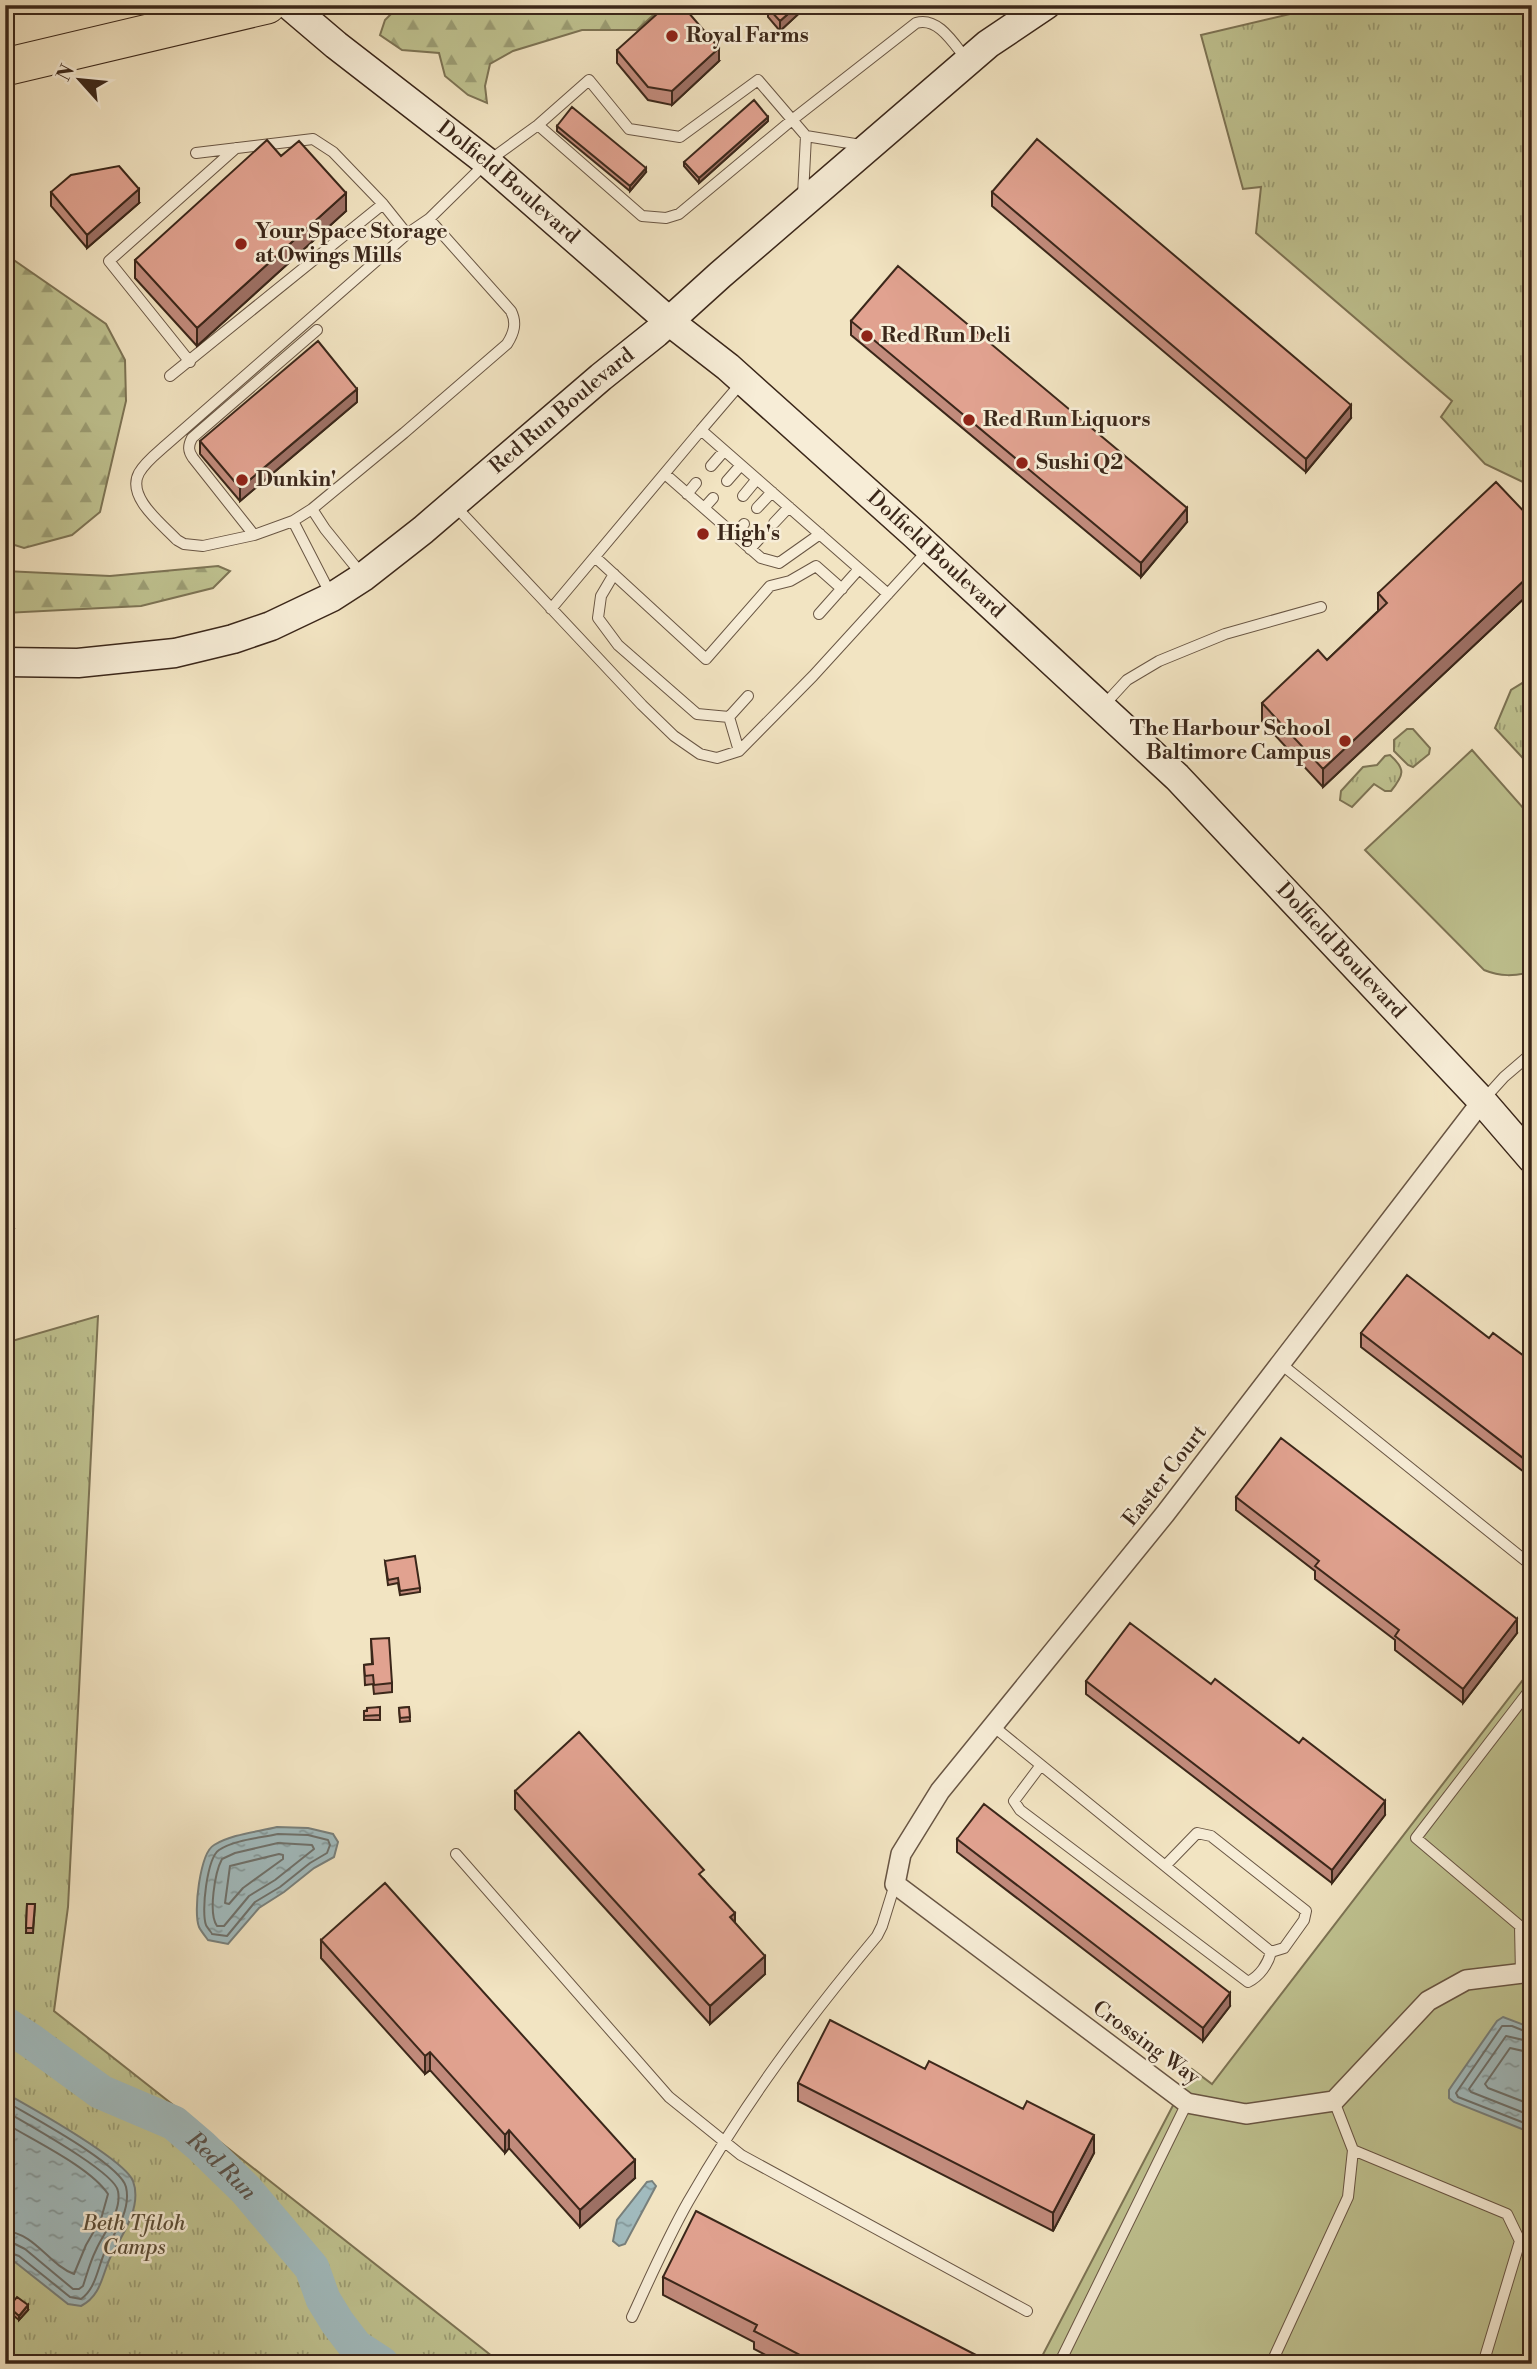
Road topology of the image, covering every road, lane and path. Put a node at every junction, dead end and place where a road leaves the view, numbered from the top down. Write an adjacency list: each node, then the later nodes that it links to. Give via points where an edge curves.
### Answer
1 (267, 5): 5 (highway)
2 (289, 5): 12 (main road, Dolfield Boulevard)
3 (1046, 5): 4 (main road, Red Run Boulevard)
4 (969, 62): 6 (lane, via 934,23 925,20); 9 (main road, Red Run Boulevard)
5 (5, 67)
6 (792, 120): 7 (lane, via 679,214 666,218 642,216); 7 (lane, via 758,80 680,137 629,129 589,80); 8 (lane)
7 (537, 125): 12 (lane)
8 (806, 136): 9 (lane); 14 (lane)
9 (869, 147): 14 (main road, Red Run Boulevard)
10 (236, 148): 11 (lane); 13 (lane, via 313,139 334,152); 19 (lane, via 109,261)
11 (196, 153)
12 (487, 162): 15 (lane); 17 (main road, Dolfield Boulevard)
13 (383, 204): 16 (lane); 19 (lane)
14 (801, 204): 17 (main road, Red Run Boulevard)
15 (429, 219): 16 (lane); 38 (lane, via 511,311 513,335)
16 (407, 234): 46 (lane, via 139,473 138,499 184,544 203,546)
17 (670, 322): 21 (main road, Dolfield Boulevard); 34 (main road, Red Run Boulevard)
18 (317, 330): 46 (lane, via 189,444 193,458)
19 (190, 362): 20 (lane)
20 (170, 376)
21 (743, 380): 22 (lane); 48 (main road, Dolfield Boulevard)
22 (701, 430): 23 (lane); 26 (lane)
23 (724, 451): 24 (lane); 25 (lane)
24 (741, 465): 27 (lane); 28 (lane)
25 (711, 467)
26 (665, 474): 31 (lane); 50 (lane)
27 (757, 479): 30 (lane); 32 (lane)
28 (727, 481)
29 (696, 483): 31 (lane)
30 (772, 492): 35 (lane); 37 (lane)
31 (687, 494): 36 (lane)
32 (743, 496)
33 (713, 498): 36 (lane)
34 (453, 504): 53 (main road, Red Run Boulevard); 58 (lane)
35 (789, 507): 42 (lane); 45 (lane)
36 (704, 508): 41 (lane)
37 (757, 508)
38 (312, 509): 40 (lane); 53 (lane)
39 (729, 512): 41 (lane)
40 (293, 521): 46 (lane); 56 (lane)
41 (720, 522): 44 (lane)
42 (774, 523)
43 (744, 524): 44 (lane)
44 (734, 534): 49 (lane)
45 (820, 534): 49 (lane, via 779,563); 51 (lane)
46 (254, 535)
47 (760, 538): 49 (lane)
48 (929, 548): 55 (lane); 62 (main road, Dolfield Boulevard)
49 (750, 549)
50 (595, 557): 52 (lane); 58 (lane)
51 (859, 569): 54 (lane); 55 (lane)
52 (614, 574): 54 (lane, via 706,659 770,586 790,582 816,566); 63 (lane, via 601,596 598,618 618,645 697,715)
53 (363, 577): 56 (main road, Red Run Boulevard)
54 (842, 589): 59 (lane)
55 (888, 594): 64 (lane)
56 (332, 597): 60 (main road, Red Run Boulevard, via 271,626 175,653 78,663)
57 (1321, 607): 62 (lane, via 1234,631 1159,661 1127,680)
58 (551, 609): 64 (lane, via 674,736 700,754 717,758)
59 (819, 614)
60 (5, 662)
61 (748, 696): 63 (lane)
62 (1101, 708): 66 (main road, Dolfield Boulevard, via 1177,777)
63 (729, 718): 64 (lane)
64 (739, 751)
65 (1532, 1053): 66 (lane)
66 (1482, 1101): 67 (main road, Dolfield Boulevard); 68 (street, Easter Court)
67 (1532, 1159)
68 (1281, 1364): 69 (lane); 71 (street, Easter Court)
69 (1532, 1566)
70 (1532, 1687): 77 (lane, via 1416,1838)
71 (993, 1726): 72 (lane); 75 (street, Easter Court, via 909,1838)
72 (1041, 1765): 74 (lane); 78 (lane, via 1014,1801 1020,1810 1248,1982 1269,1961)
73 (456, 1854): 82 (lane, via 669,2096)
74 (1166, 1866): 78 (lane); 78 (lane, via 1197,1833 1211,1836 1306,1911 1284,1948)
75 (895, 1884): 81 (street, Crossing Way); 82 (lane, via 877,1936 778,2060)
76 (1532, 1923): 77 (lane)
77 (1520, 1926): 79 (lane)
78 (1271, 1952)
79 (1526, 1973): 80 (street, via 1466,1980 1427,2001)
80 (1334, 2101): 81 (street, Crossing Way, via 1247,2114); 83 (lane)
81 (1187, 2104): 86 (lane)
82 (723, 2143): 84 (lane); 85 (lane, via 673,2231)
83 (1353, 2150): 87 (lane, via 1348,2197); 88 (lane, via 1507,2214 1520,2241)
84 (1027, 2311)
85 (632, 2317)
86 (1059, 2364)
87 (1271, 2364)
88 (1483, 2364)

